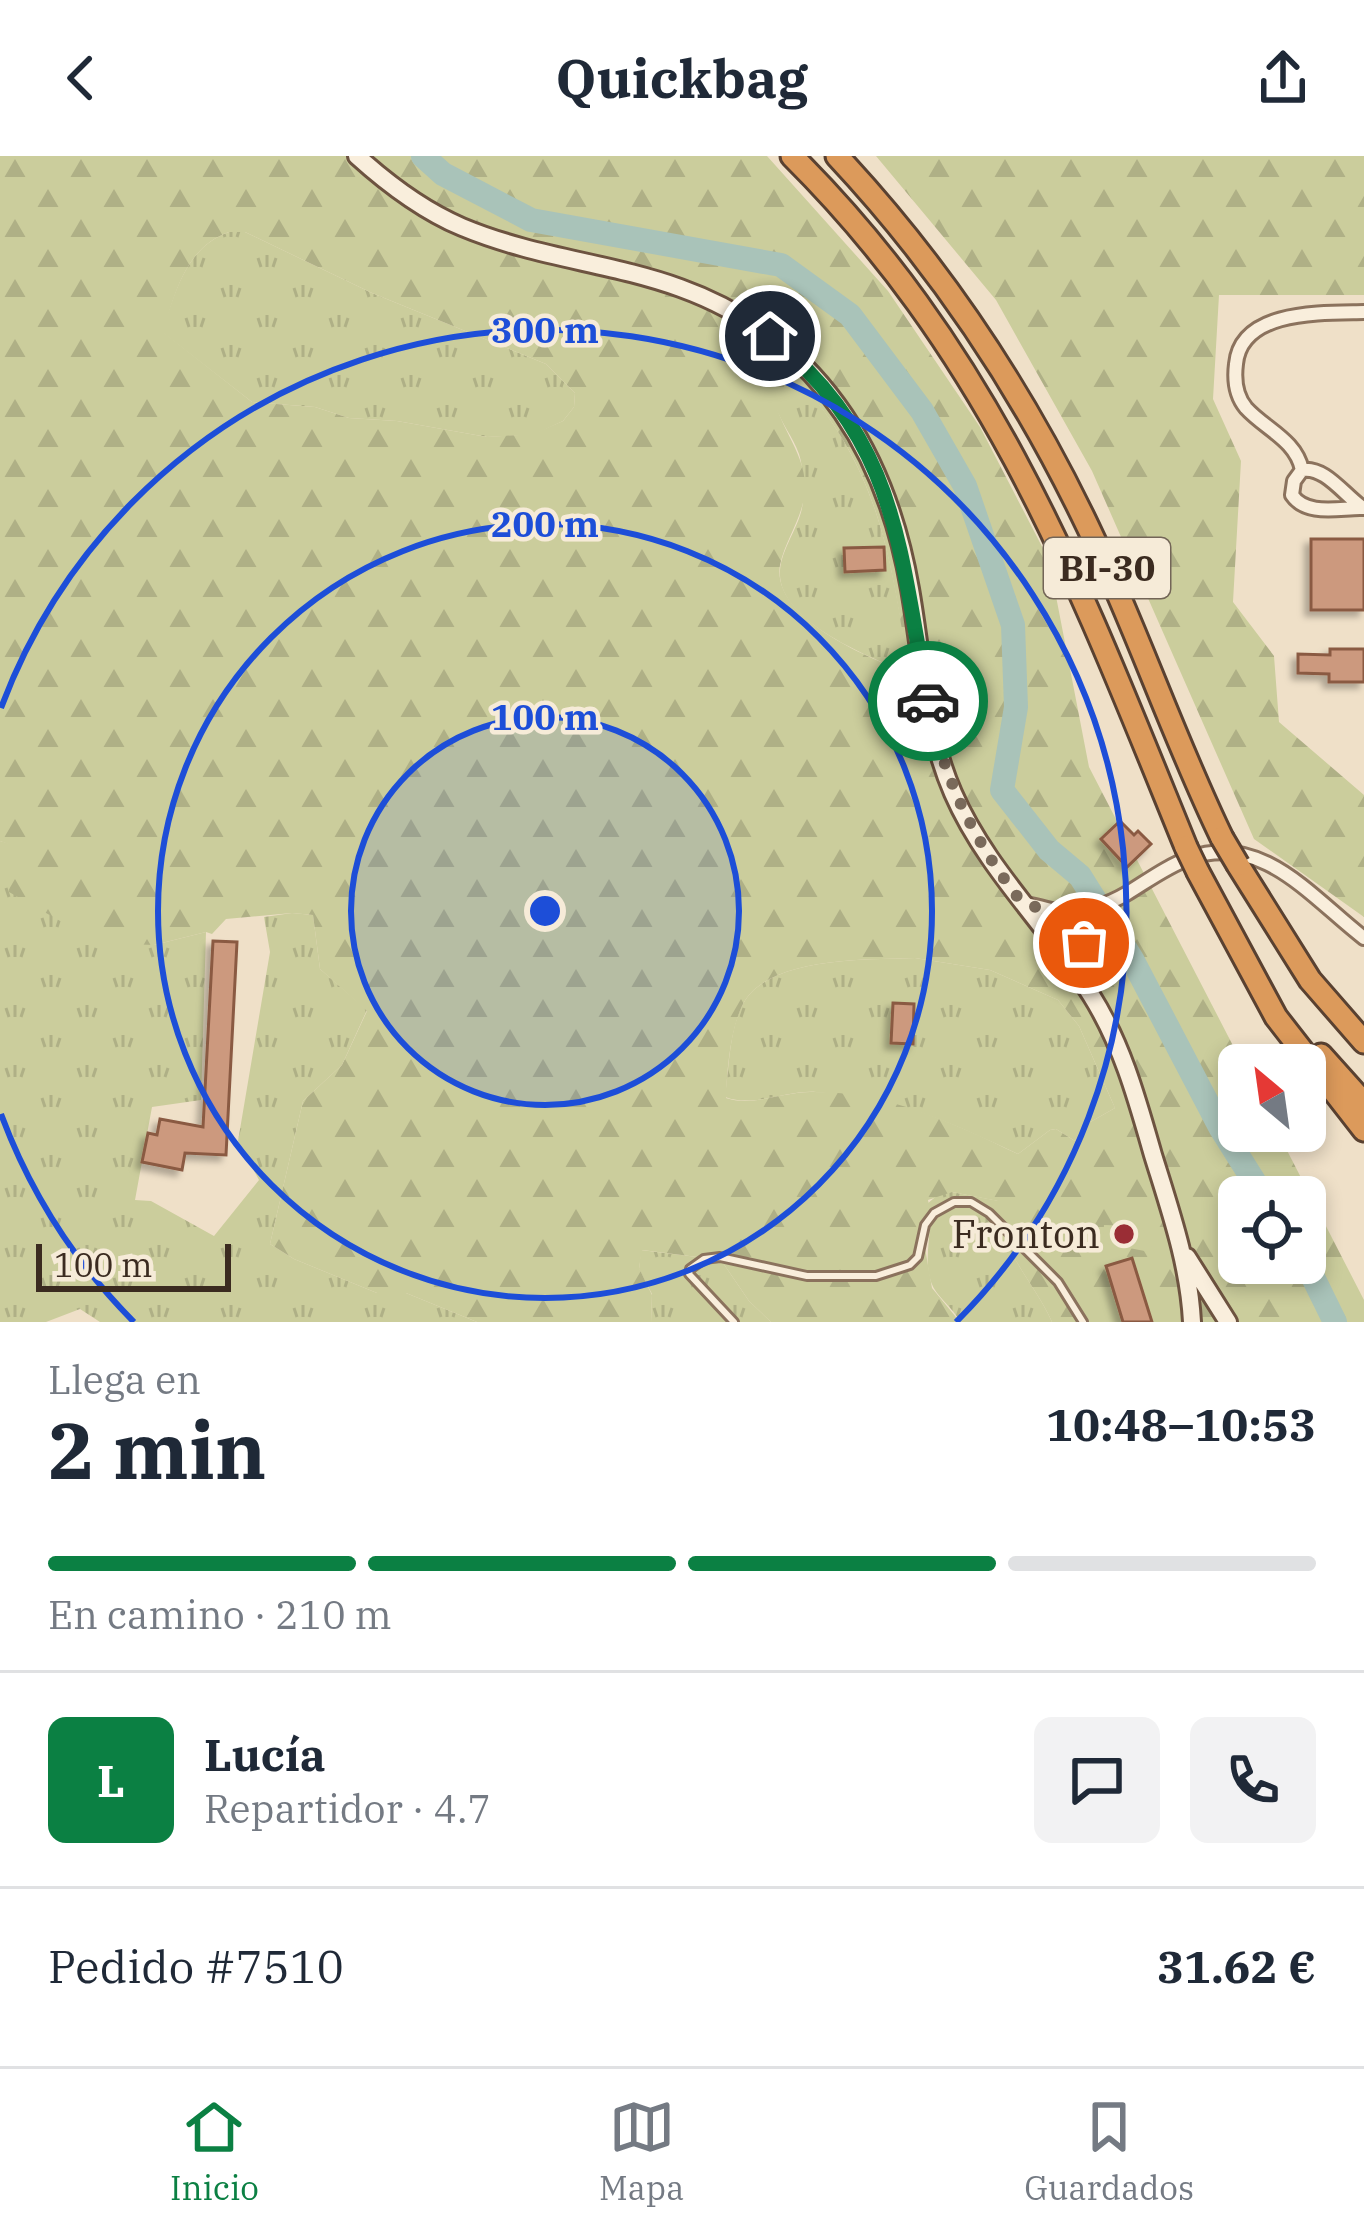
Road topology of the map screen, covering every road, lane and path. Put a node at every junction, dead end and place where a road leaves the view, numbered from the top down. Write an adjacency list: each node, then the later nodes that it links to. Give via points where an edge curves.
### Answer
1 (357, 156): 7 (main road, via 460,226 702,295 770,336 833,397 862,440 895,520 947,778)
2 (792, 156): 14 (highway, BI-30, bridge, via 892,267 1006,438 1060,542 1186,847)
3 (837, 156): 12 (highway, BI-30, bridge, via 941,280 1034,422 1104,562 1222,838)
4 (1364, 312): 5 (street, via 1265,324 1237,355 1242,403 1290,446)
5 (1301, 470): 6 (street, via 1321,472); 6 (street, via 1292,495 1298,504)
6 (1362, 508)
7 (1022, 903): 9 (street); 13 (main road)
8 (1110, 904): 9 (street); 10 (street); 11 (street, via 1190,858 1234,853 1283,871)
9 (1072, 914): 10 (street); 13 (street)
10 (1086, 931): 13 (street); 15 (street)
11 (1364, 938)
12 (1283, 939): 16 (highway); 17 (highway)
13 (1050, 940): 15 (main road)
14 (1258, 982): 18 (highway); 19 (highway)
15 (1083, 985): 20 (main road, via 1115,1038)
16 (1364, 1017)
17 (1364, 1042)
18 (1364, 1103)
19 (1364, 1130)
20 (1182, 1249): 23 (main road); 24 (main road)
21 (734, 1322): 22 (lane, via 689,1274 704,1259 807,1276 876,1276 910,1265 925,1226 954,1202 989,1213 1058,1282)
22 (1083, 1322)
23 (1192, 1322)
24 (1228, 1322)

